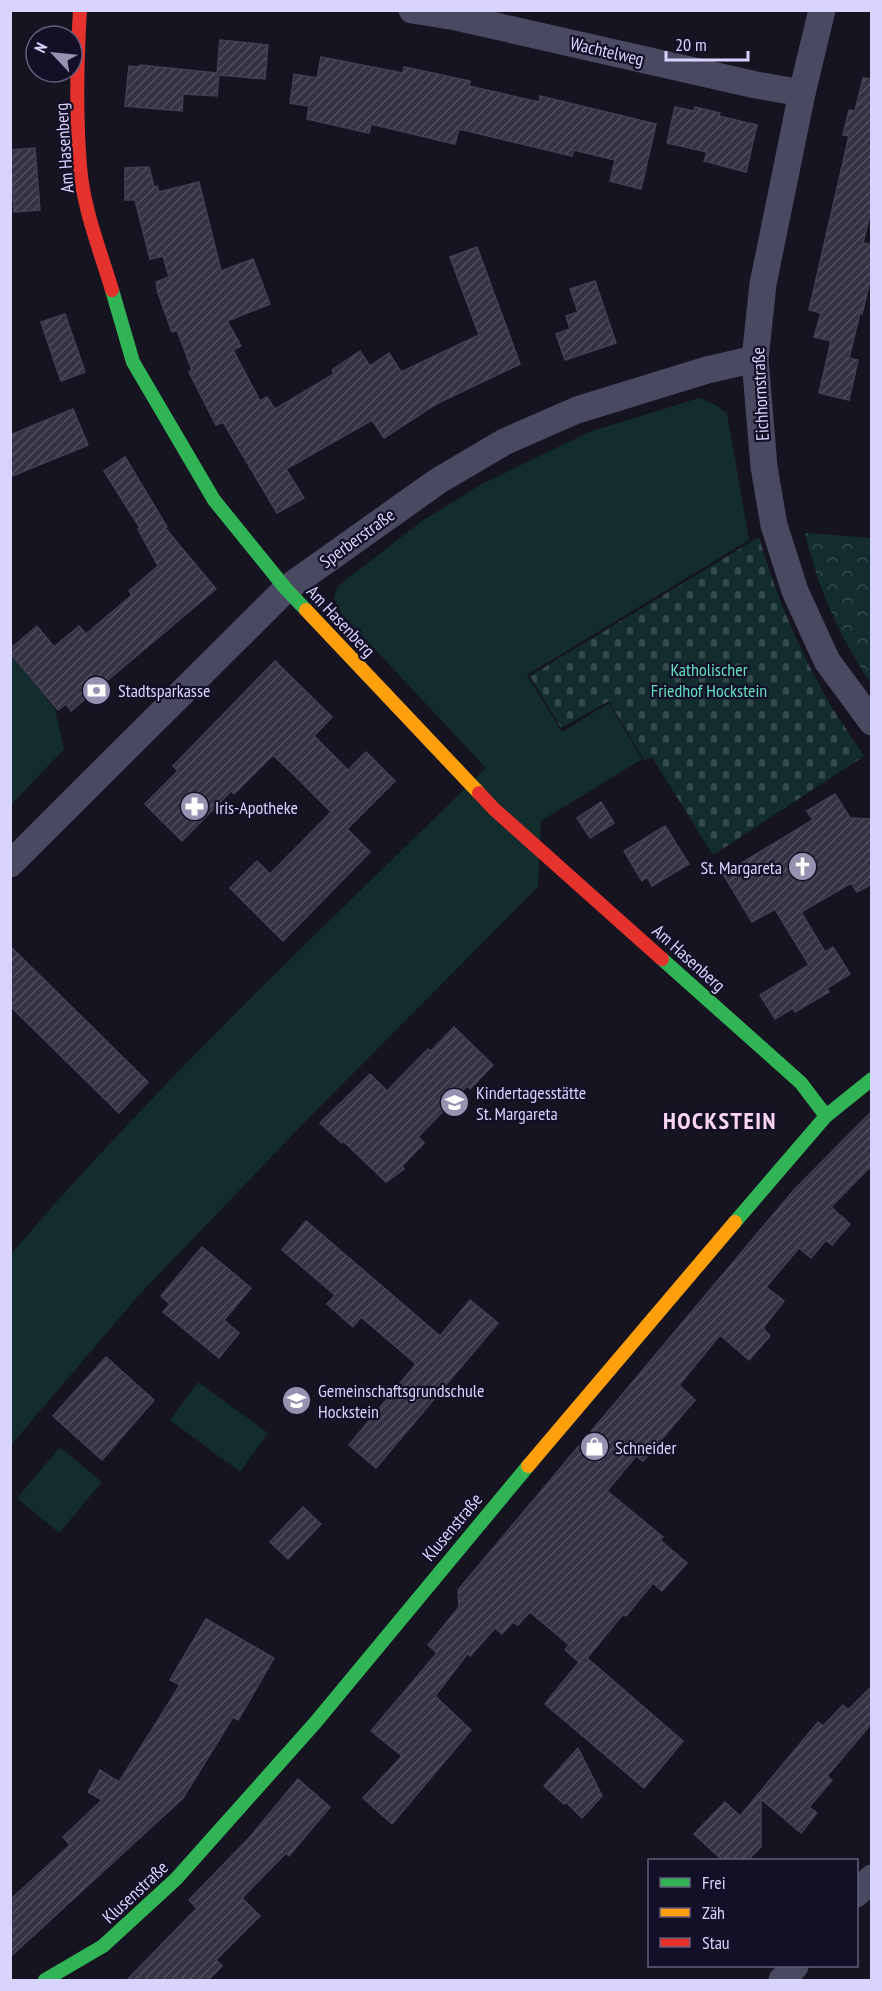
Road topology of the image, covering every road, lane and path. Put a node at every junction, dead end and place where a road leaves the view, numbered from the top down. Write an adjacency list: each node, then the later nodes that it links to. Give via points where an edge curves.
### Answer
1 (80, 10): 6 (street, Am Hasenberg, via 80,167 87,207 133,362 214,500)
2 (412, 10): 4 (street, Wachtelweg)
3 (822, 10): 4 (street, Eichhornstraße)
4 (802, 93): 5 (street, Eichhornstraße, via 764,284)
5 (755, 359): 6 (street, Sperberstraße, via 577,410 504,442 438,481); 7 (street, Eichhornstraße, via 764,466 774,525 795,591 827,661)
6 (286, 590): 8 (street, Sperberstraße); 10 (street, Am Hasenberg, via 494,809 801,1083)
7 (872, 722)
8 (10, 864)
9 (872, 1079): 10 (street, Klusenstraße)
10 (826, 1116): 14 (street, Klusenstraße, via 593,1387 315,1723 176,1879 103,1946)
11 (872, 1878): 12 (street)
12 (858, 1892)
13 (793, 1967): 15 (street)
14 (45, 1980)
15 (782, 1980)

